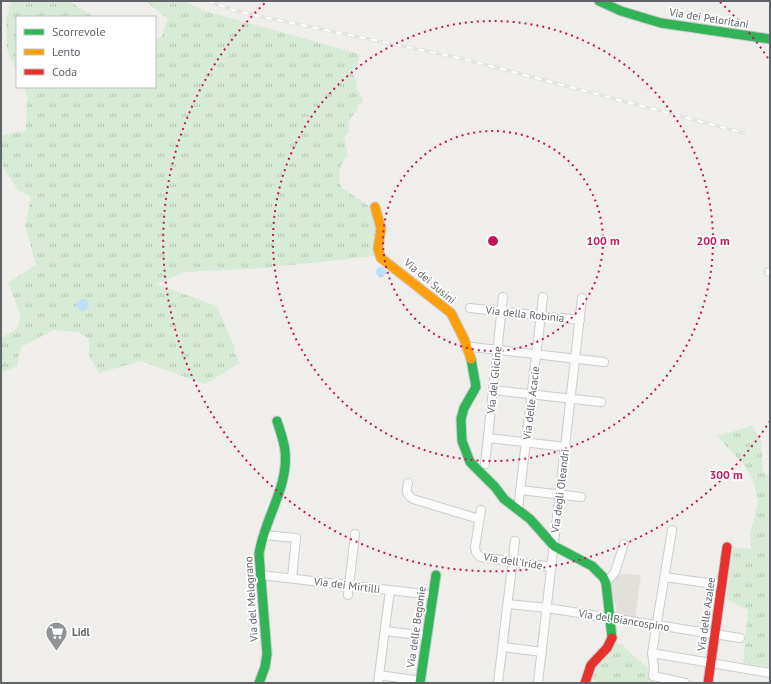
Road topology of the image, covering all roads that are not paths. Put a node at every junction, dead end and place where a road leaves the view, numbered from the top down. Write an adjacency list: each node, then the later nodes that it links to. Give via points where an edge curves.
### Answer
1 (599, 1): 2 (street, Via dei Peloritani, via 662,23)
2 (770, 39)
3 (375, 208): 29 (street, Via dei Susini, via 381,228 378,250 382,258 441,304 457,323 473,367 476,387 461,419 462,441 470,462 504,499)
4 (503, 297): 8 (street, Via del Glicine)
5 (544, 297): 9 (street, Via delle Acacie)
6 (582, 298): 10 (street, Via degli Oleandri)
7 (470, 308): 8 (street, Via della Robinia)
8 (501, 311): 9 (street, Via della Robinia); 12 (street, Via del Glicine)
9 (541, 316): 10 (street, Via della Robinia); 13 (street, Via delle Acacie)
10 (580, 320): 14 (street, Via degli Oleandri)
11 (472, 347): 12 (street)
12 (497, 350): 13 (street); 16 (street, Via del Glicine)
13 (536, 354): 14 (street); 17 (street, Via delle Acacie)
14 (576, 359): 15 (street); 18 (street, Via degli Oleandri)
15 (604, 362)
16 (493, 390): 17 (street); 21 (street, Via del Glicine)
17 (532, 394): 18 (street); 22 (street, Via delle Acacie)
18 (571, 399): 19 (street); 23 (street, Via degli Oleandri)
19 (601, 402)
20 (277, 421): 33 (street, Via del Melograno, via 285,450 285,468)
21 (488, 438): 22 (street); 24 (street, Via del Glicine)
22 (526, 442): 23 (street); 26 (street, Via delle Acacie)
23 (566, 447): 27 (street, Via degli Oleandri)
24 (485, 464)
25 (408, 483): 31 (street, via 406,490 413,499)
26 (520, 490): 27 (street); 29 (street, Via delle Acacie)
27 (560, 495): 28 (street); 37 (street, Via degli Oleandri)
28 (581, 497)
29 (518, 509): 37 (street, Via dei Susini, via 533,521)
30 (481, 510): 31 (street)
31 (479, 519): 39 (street, Via dell'Iride, via 476,552 485,559)
32 (672, 530): 43 (street)
33 (263, 534): 41 (street, Via del Melograno, via 259,554); 44 (street, via 296,538)
34 (355, 534): 46 (street)
35 (515, 541): 39 (street)
36 (624, 544): 45 (street, via 615,572)
37 (554, 546): 40 (street, Via degli Oleandri); 45 (street, Via dei Susini, via 592,566)
38 (727, 548): 47 (street, Via delle Azalee)
39 (513, 562): 40 (street, Via dell'Iride); 51 (street)
40 (552, 567): 52 (street, Via degli Oleandri)
41 (261, 575): 44 (street, Via dei Mirtilli); 66 (street, Via del Melograno, via 267,654)
42 (436, 575): 50 (street, Via delle Begonie)
43 (664, 577): 47 (street); 54 (street)
44 (292, 578): 46 (street, Via dei Mirtilli)
45 (606, 583): 53 (street)
46 (349, 585): 48 (street, Via dei Mirtilli); 49 (street)
47 (722, 585): 56 (street, Via delle Azalee)
48 (390, 590): 50 (street, Via dei Mirtilli); 55 (street)
49 (348, 595)
50 (433, 595): 57 (street, Via delle Begonie)
51 (508, 604): 52 (street, Via del Biancospino); 59 (street)
52 (547, 608): 53 (street, Via del Biancospino); 60 (street, Via degli Oleandri)
53 (610, 618): 54 (street, Via del Biancospino); 69 (street, via 612,638 607,648 591,665)
54 (657, 625): 56 (street, Via del Biancospino); 61 (street)
55 (385, 631): 57 (street); 64 (street)
56 (715, 634): 58 (street, Via del Biancospino); 62 (street, Via delle Azalee)
57 (427, 636): 65 (street, Via delle Begonie)
58 (740, 638)
59 (503, 647): 60 (street); 67 (street)
60 (542, 652): 68 (street, Via degli Oleandri)
61 (652, 653): 62 (street); 70 (street, via 653,676)
62 (711, 663): 63 (street); 71 (street, Via delle Azalee)
63 (770, 672)
64 (378, 679): 65 (street)
65 (420, 682)
66 (259, 683)
67 (498, 683)
68 (538, 683)
69 (585, 683)
70 (685, 683)
71 (708, 683)

